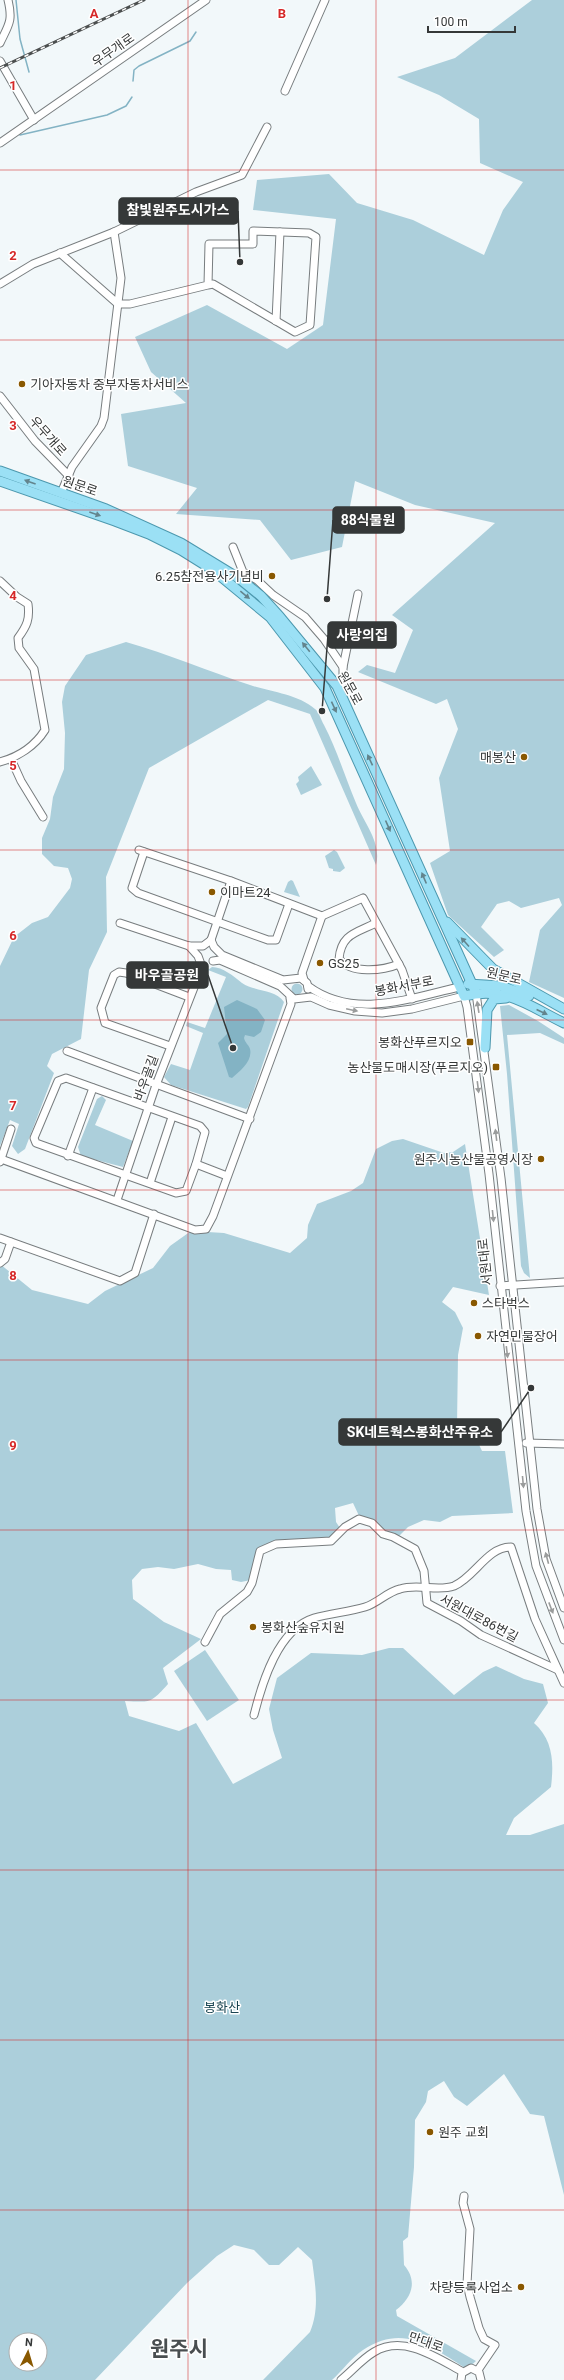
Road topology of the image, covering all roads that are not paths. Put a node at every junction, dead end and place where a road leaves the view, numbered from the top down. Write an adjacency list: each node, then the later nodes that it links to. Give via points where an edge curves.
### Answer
1 (8, 0): 4 (street, via 12,16)
2 (206, 0): 7 (street, 우무개로)
3 (325, 0): 6 (street)
4 (0, 43)
5 (0, 61): 7 (street)
6 (285, 91)
7 (34, 120): 9 (street, 우무개로)
8 (267, 127): 10 (street, via 242,175 196,192)
9 (0, 143)
10 (114, 232): 12 (street); 15 (street, via 121,278)
11 (280, 232): 14 (street, via 253,231 253,244 209,244); 16 (street); 16 (street, via 309,233 316,237 310,325 295,332)
12 (60, 253): 13 (street, via 33,264); 15 (street)
13 (0, 284)
14 (208, 285): 15 (street, via 130,304); 16 (street, via 213,284)
15 (118, 304): 19 (street, via 104,418 72,467)
16 (276, 321)
17 (0, 396): 19 (street, 우무개로, via 35,441)
18 (0, 471): 21 (main road, 원문로, one-way to 18)
19 (69, 476): 21 (street)
20 (0, 482): 21 (main road, 원문로)
21 (60, 497): 23 (main road, 원문로, via 144,525); 46 (main road, 원문로, one-way to 46, via 181,550 213,570 270,617 325,688)
22 (233, 547): 23 (street)
23 (242, 576): 26 (street, via 257,580 273,595 305,617); 27 (main road, 원문로, one-way to 23)
24 (0, 581): 28 (street, via 16,597 28,604 29,616 26,627 18,638 19,648 34,669 45,730 38,741)
25 (358, 594): 26 (street)
26 (343, 667): 27 (street, via 343,682)
27 (337, 686): 33 (main road, 원문로, one-way to 27)
28 (11, 759): 29 (street); 30 (street)
29 (0, 762)
30 (43, 817)
31 (231, 881): 32 (street); 35 (street); 35 (street, via 141,851 132,888 138,893)
32 (289, 904): 34 (street); 35 (street, via 276,940 272,941)
33 (439, 914): 45 (main road, 원문로); 53 (main road, one-way to 33, via 493,970)
34 (322, 916): 36 (street, via 363,898); 44 (street)
35 (217, 920): 38 (street)
36 (376, 922): 42 (street); 42 (street, via 346,938 340,946 339,959 344,966 355,968 388,968)
37 (120, 923): 39 (street)
38 (210, 945): 39 (street); 40 (street, via 199,950); 41 (street, 바우골길, via 216,956); 43 (street, via 222,956 278,978)
39 (190, 946): 40 (street)
40 (199, 957): 41 (street)
41 (207, 963): 49 (street, 바우골길); 50 (street, via 220,960 276,984)
42 (399, 964): 51 (street)
43 (292, 978): 44 (street); 50 (street, via 286,985)
44 (305, 980): 50 (street); 51 (street, 봉화서부로, via 326,996 360,1004 385,1004)
45 (472, 983): 46 (main road); 47 (main road); 54 (main road, 원문로, via 510,988)
46 (459, 987): 48 (main road, 원문로); 51 (street, 봉화서부로)
47 (476, 993): 48 (main road, 원문로); 52 (main road, 원문로, via 505,994); 57 (street, 서원대로, one-way to 47)
48 (464, 996): 50 (street, 봉화서부로, one-way to 48, via 315,999 355,1011 382,1013 412,1009); 78 (street, 서원대로, one-way to 78, via 489,1174)
49 (189, 997): 56 (street, 바우골길); 56 (street, via 119,972 114,975 101,1008 105,1023)
50 (294, 998): 63 (street)
51 (412, 999)
52 (520, 1001): 55 (main road, 원문로, one-way to 55); 57 (main road, via 502,997 494,999 488,1005)
53 (564, 1009)
54 (564, 1013)
55 (564, 1023)
56 (170, 1046): 59 (street, 바우골길)
57 (485, 1048): 77 (street, 서원대로, one-way to 57)
58 (67, 1051): 59 (street)
59 (156, 1085): 61 (street, 바우골길); 63 (street)
60 (93, 1088): 61 (street); 65 (street); 65 (street, via 66,1078 58,1081 34,1138 40,1145)
61 (148, 1109): 62 (street); 68 (street, 바우골길)
62 (172, 1117): 67 (street, via 200,1126 205,1132); 70 (street)
63 (250, 1119): 69 (street)
64 (11, 1129): 66 (street)
65 (68, 1156): 68 (street)
66 (0, 1161): 71 (street)
67 (196, 1164): 69 (street); 70 (street, via 183,1193 176,1194)
68 (126, 1176): 70 (street); 71 (street, 바우골길)
69 (227, 1176): 72 (street, via 206,1229 195,1230)
70 (150, 1183)
71 (117, 1200): 72 (street)
72 (154, 1214): 74 (street, via 135,1274 120,1281)
73 (0, 1238): 74 (street)
74 (11, 1242): 75 (street, via 5,1259)
75 (0, 1264)
76 (564, 1282): 77 (street, 서원대로)
77 (514, 1285): 78 (street); 80 (street, 서원대로)
78 (500, 1286): 79 (street, 서원대로, one-way to 79)
79 (519, 1443): 80 (street); 84 (street, 서원대로, one-way to 84, via 526,1511 536,1566)
80 (529, 1443): 81 (street); 83 (street, 서원대로, one-way to 80, via 546,1559)
81 (564, 1444)
82 (424, 1586): 85 (street, 서원대로86번길, via 424,1571 415,1549 383,1534 372,1524 359,1520 345,1527 331,1541 276,1544 260,1551 252,1583 247,1592 220,1614); 86 (street, 서원대로86번길, via 427,1603 432,1607 460,1620 481,1635); 86 (street, 서원대로86번길, via 454,1586 493,1553 503,1547 511,1547 535,1619); 88 (street, 서원대로86번길, via 400,1589 365,1607 313,1618 293,1631 270,1665)
83 (564, 1608)
84 (564, 1640)
85 (205, 1642)
86 (558, 1670): 87 (street, 서원대로86번길)
87 (564, 1682)
88 (254, 1715)
89 (464, 2196): 90 (street, via 463,2203 470,2229 467,2284 484,2339 494,2345)
90 (478, 2370): 91 (street, via 471,2368); 94 (street)
91 (463, 2372): 92 (street, 만대로, via 429,2353 409,2346 399,2346 375,2351); 93 (street)
92 (346, 2379)
93 (461, 2380)
94 (481, 2380)

